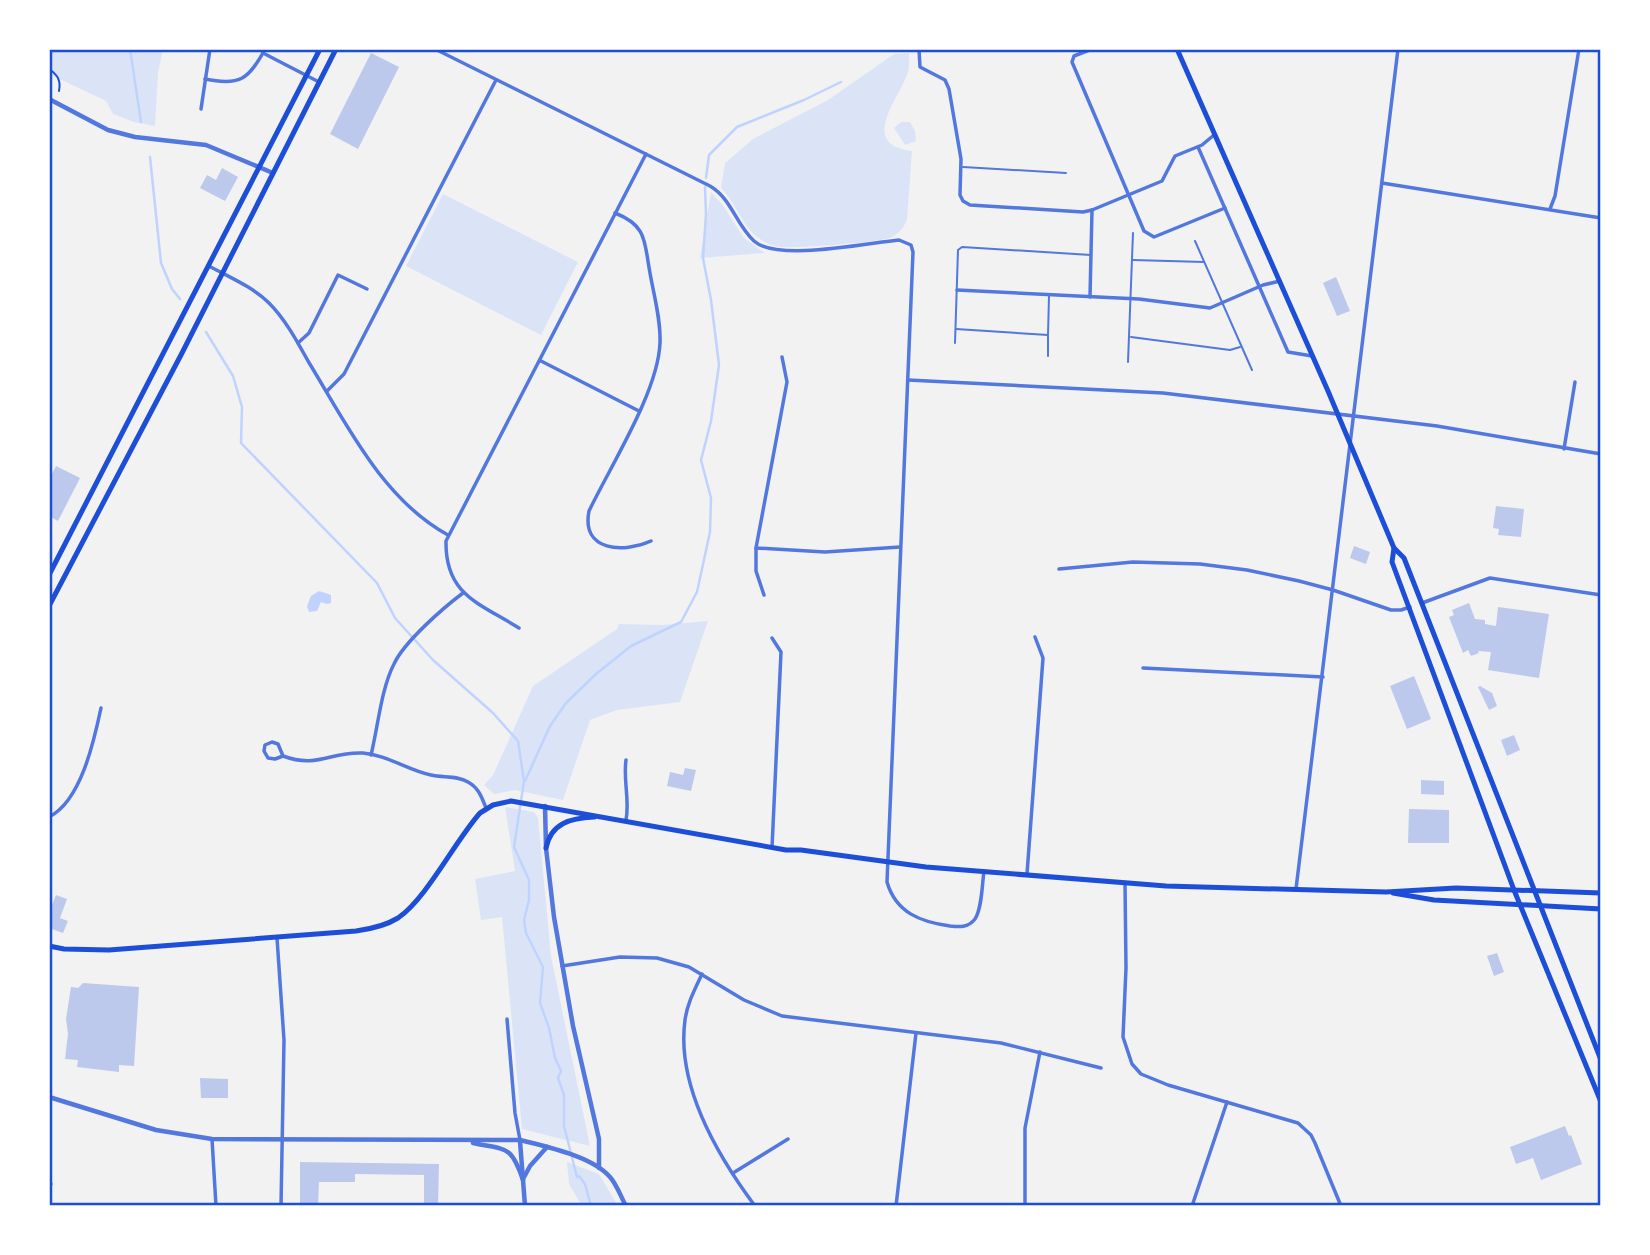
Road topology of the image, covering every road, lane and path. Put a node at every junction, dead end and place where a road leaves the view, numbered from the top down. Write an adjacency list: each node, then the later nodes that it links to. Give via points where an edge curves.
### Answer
1 (211, 49): 13 (street)
2 (320, 49): 12 (main road)
3 (336, 49): 15 (main road)
4 (435, 49): 14 (street)
5 (919, 49): 23 (street, via 921,69 945,80)
6 (1092, 49): 27 (street, via 1074,56 1072,62)
7 (1177, 49): 19 (main road)
8 (1398, 49): 26 (street)
9 (1579, 49): 29 (street)
10 (264, 51): 12 (street); 13 (street, via 244,79 229,83)
11 (49, 69): 16 (path, via 61,84)
12 (305, 76): 15 (street); 22 (main road)
13 (205, 79): 18 (street)
14 (496, 80): 21 (street); 62 (street, via 344,374)
15 (319, 82): 24 (main road)
16 (59, 91)
17 (49, 99): 22 (street, via 121,134 206,145)
18 (201, 109)
19 (1215, 134): 20 (street); 40 (main road)
20 (1198, 147): 27 (street, via 1175,156 1162,181); 28 (street)
21 (646, 153): 31 (street); 60 (street, via 721,193 750,237 767,249 909,243 913,252)
22 (259, 166): 24 (street); 38 (main road)
23 (962, 167): 25 (lane); 30 (street, via 960,195 970,205)
24 (273, 173): 39 (main road)
25 (1066, 173)
26 (1382, 183): 29 (street); 65 (street)
27 (1129, 194): 28 (street, via 1144,231 1154,237); 30 (street)
28 (1225, 208): 41 (street)
29 (1550, 209): 32 (street)
30 (1093, 210): 35 (street)
31 (615, 213): 57 (street); 63 (street, via 633,220 640,229 660,327 656,373)
32 (1601, 218)
33 (1133, 233): 36 (lane)
34 (1195, 241): 37 (lane)
35 (1092, 255): 43 (lane, via 962,247 958,250); 45 (street)
36 (1132, 260): 37 (lane); 46 (lane)
37 (1204, 262): 47 (lane)
38 (209, 266): 39 (street); 69 (main road)
39 (222, 274): 51 (street, via 270,304); 70 (main road)
40 (1280, 281): 41 (street); 55 (main road)
41 (1259, 286): 47 (street); 55 (street, via 1288,352)
42 (367, 289): 51 (street, via 338,275 309,333)
43 (957, 290): 44 (street); 48 (lane)
44 (1049, 296): 45 (street); 49 (lane)
45 (1090, 297): 46 (street)
46 (1131, 299): 47 (street, via 1210,307); 50 (lane)
47 (1223, 302): 53 (lane)
48 (955, 329): 49 (lane); 52 (lane)
49 (1048, 335): 54 (lane)
50 (1130, 337): 53 (lane, via 1230,350); 58 (lane)
51 (298, 343): 62 (street)
52 (955, 343)
53 (1241, 346): 59 (lane)
54 (1048, 356)
55 (1312, 356): 64 (main road)
56 (782, 357): 74 (street, via 787,382)
57 (541, 360): 63 (street); 71 (street)
58 (1128, 362)
59 (1252, 370)
60 (908, 380): 64 (street, via 1140,391); 73 (street)
61 (1575, 383): 67 (street)
62 (327, 391): 71 (street, via 381,474 410,506)
63 (639, 411): 72 (street, via 589,511 588,526 596,540 614,547 637,547)
64 (1337, 414): 65 (street); 66 (main road)
65 (1354, 415): 66 (street); 67 (street)
66 (1350, 443): 75 (main road); 78 (street)
67 (1564, 449): 68 (street)
68 (1601, 454)
69 (96, 484): 70 (main road); 77 (main road)
70 (110, 491): 83 (main road)
71 (448, 535): 79 (street, via 447,566)
72 (651, 541)
73 (901, 547): 74 (street, via 825,552); 101 (street)
74 (756, 548): 81 (street)
75 (1394, 548): 82 (main road, via 1404,558); 84 (main road, via 1391,559)
76 (1059, 569): 78 (street, via 1133,562 1200,564)
77 (49, 575)
78 (1333, 590): 84 (street, via 1391,610); 89 (street)
79 (463, 593): 85 (street); 91 (street, via 396,659)
80 (1601, 594): 82 (street, via 1490,578)
81 (765, 595)
82 (1422, 603): 107 (main road)
83 (49, 606)
84 (1410, 607): 106 (main road)
85 (519, 628)
86 (1035, 637): 103 (street, via 1043,658)
87 (772, 638): 100 (street, via 781,652)
88 (1143, 668): 89 (street)
89 (1323, 677): 105 (street)
90 (101, 708): 96 (street, via 72,795)
91 (371, 755): 92 (street, via 307,762); 95 (street, via 468,782 479,791)
92 (283, 756): 92 (street, via 268,758 265,745 278,744)
93 (626, 760): 98 (street)
94 (545, 806): 95 (main road, via 511,801); 97 (main road); 99 (street)
95 (486, 808): 113 (main road, via 399,917 371,929)
96 (49, 817)
97 (606, 817): 98 (main road); 99 (main road, via 563,822 551,832)
98 (626, 820): 100 (main road)
99 (547, 848): 115 (street)
100 (772, 848): 101 (main road)
101 (888, 862): 102 (main road); 102 (street, via 887,882 893,899 923,921 957,927 975,919)
102 (984, 871): 103 (main road)
103 (1027, 874): 104 (main road)
104 (1125, 882): 105 (main road); 123 (street, via 1123,1037 1129,1058 1150,1079)
105 (1296, 888): 108 (main road)
106 (1514, 890): 107 (main road); 108 (main road); 110 (main road)
107 (1535, 891): 109 (main road); 111 (main road)
108 (1386, 892): 110 (main road, via 1426,899)
109 (1601, 893)
110 (1520, 903): 111 (main road); 124 (main road)
111 (1540, 905): 112 (main road); 120 (main road)
112 (1601, 909)
113 (277, 938): 114 (main road, via 109,950); 126 (street, via 284,1040)
114 (49, 946)
115 (562, 967): 116 (street, via 643,957); 131 (street, via 599,1139)
116 (702, 974): 118 (street, via 782,1016); 132 (street, via 685,1018 686,1061 701,1113)
117 (507, 1019): 128 (street)
118 (916, 1033): 119 (street); 139 (street)
119 (1040, 1052): 121 (street); 140 (street, via 1025,1128)
120 (1601, 1060)
121 (1101, 1068)
122 (49, 1097): 125 (street, via 156,1130)
123 (1227, 1102): 141 (street); 142 (street, via 1291,1119 1303,1127 1315,1143)
124 (1601, 1102)
125 (212, 1139): 126 (street); 134 (street)
126 (281, 1139): 129 (street); 135 (street)
127 (788, 1139): 132 (street)
128 (520, 1140): 129 (street); 130 (street); 133 (street)
129 (465, 1141): 133 (street, via 506,1151 515,1158)
130 (550, 1148): 131 (street); 133 (street, via 530,1166)
131 (599, 1168): 137 (street, via 611,1178)
132 (733, 1173): 138 (street)
133 (523, 1180): 136 (street)
134 (216, 1206)
135 (281, 1206)
136 (525, 1206)
137 (626, 1206)
138 (755, 1206)
139 (896, 1206)
140 (1025, 1206)
141 (1192, 1206)
142 (1341, 1206)

